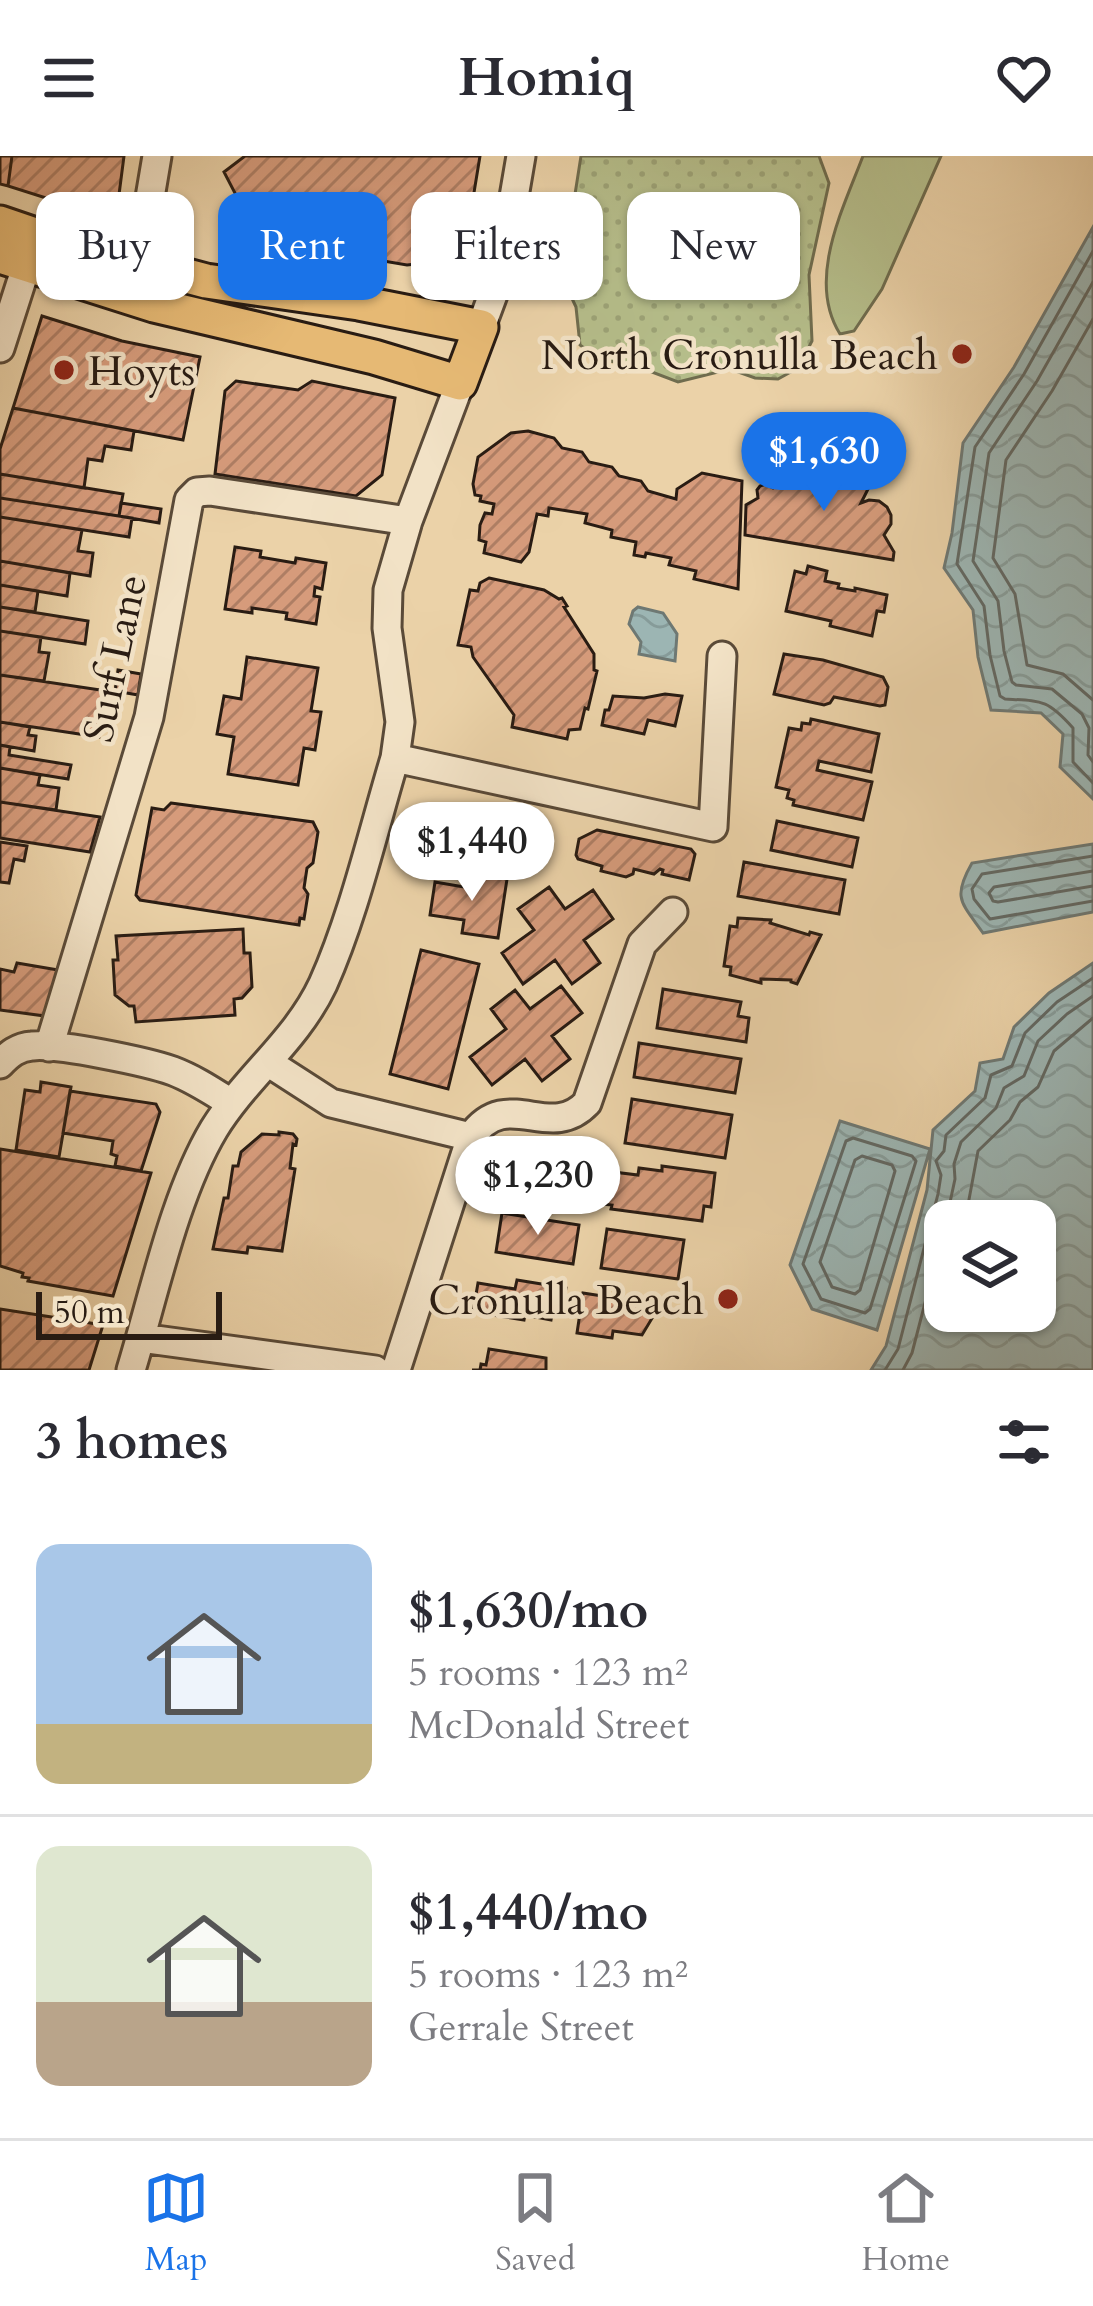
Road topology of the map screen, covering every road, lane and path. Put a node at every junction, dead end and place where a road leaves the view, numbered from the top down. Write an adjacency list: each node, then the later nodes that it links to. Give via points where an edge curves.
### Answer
1 (157, 156): 3 (street)
2 (521, 156): 9 (street, via 503,261)
3 (151, 192)
4 (0, 223): 5 (main road)
5 (36, 233)
6 (14, 260): 10 (street); 11 (main road, via 154,305)
7 (194, 278): 8 (main road)
8 (359, 303): 9 (main road); 11 (main road, via 396,328 392,348)
9 (481, 327): 12 (main road)
10 (0, 348)
11 (374, 357): 12 (main road)
12 (460, 382): 13 (street)
13 (408, 521): 15 (street, via 386,608 400,722); 17 (street, Surf Lane, via 206,491 189,500 149,717)
14 (722, 656): 15 (street, via 713,827)
15 (395, 758): 19 (street, via 333,959)
16 (673, 912): 21 (street, via 643,944 587,1102 560,1118 499,1113)
17 (49, 1047): 18 (street); 20 (street, via 159,1067)
18 (3, 1054)
19 (269, 1063): 20 (street); 21 (street, via 331,1103)
20 (231, 1102): 22 (street, via 195,1165)
21 (471, 1137): 25 (street)
22 (141, 1338): 23 (street); 24 (street)
23 (131, 1370)
24 (375, 1370)
25 (396, 1370)

